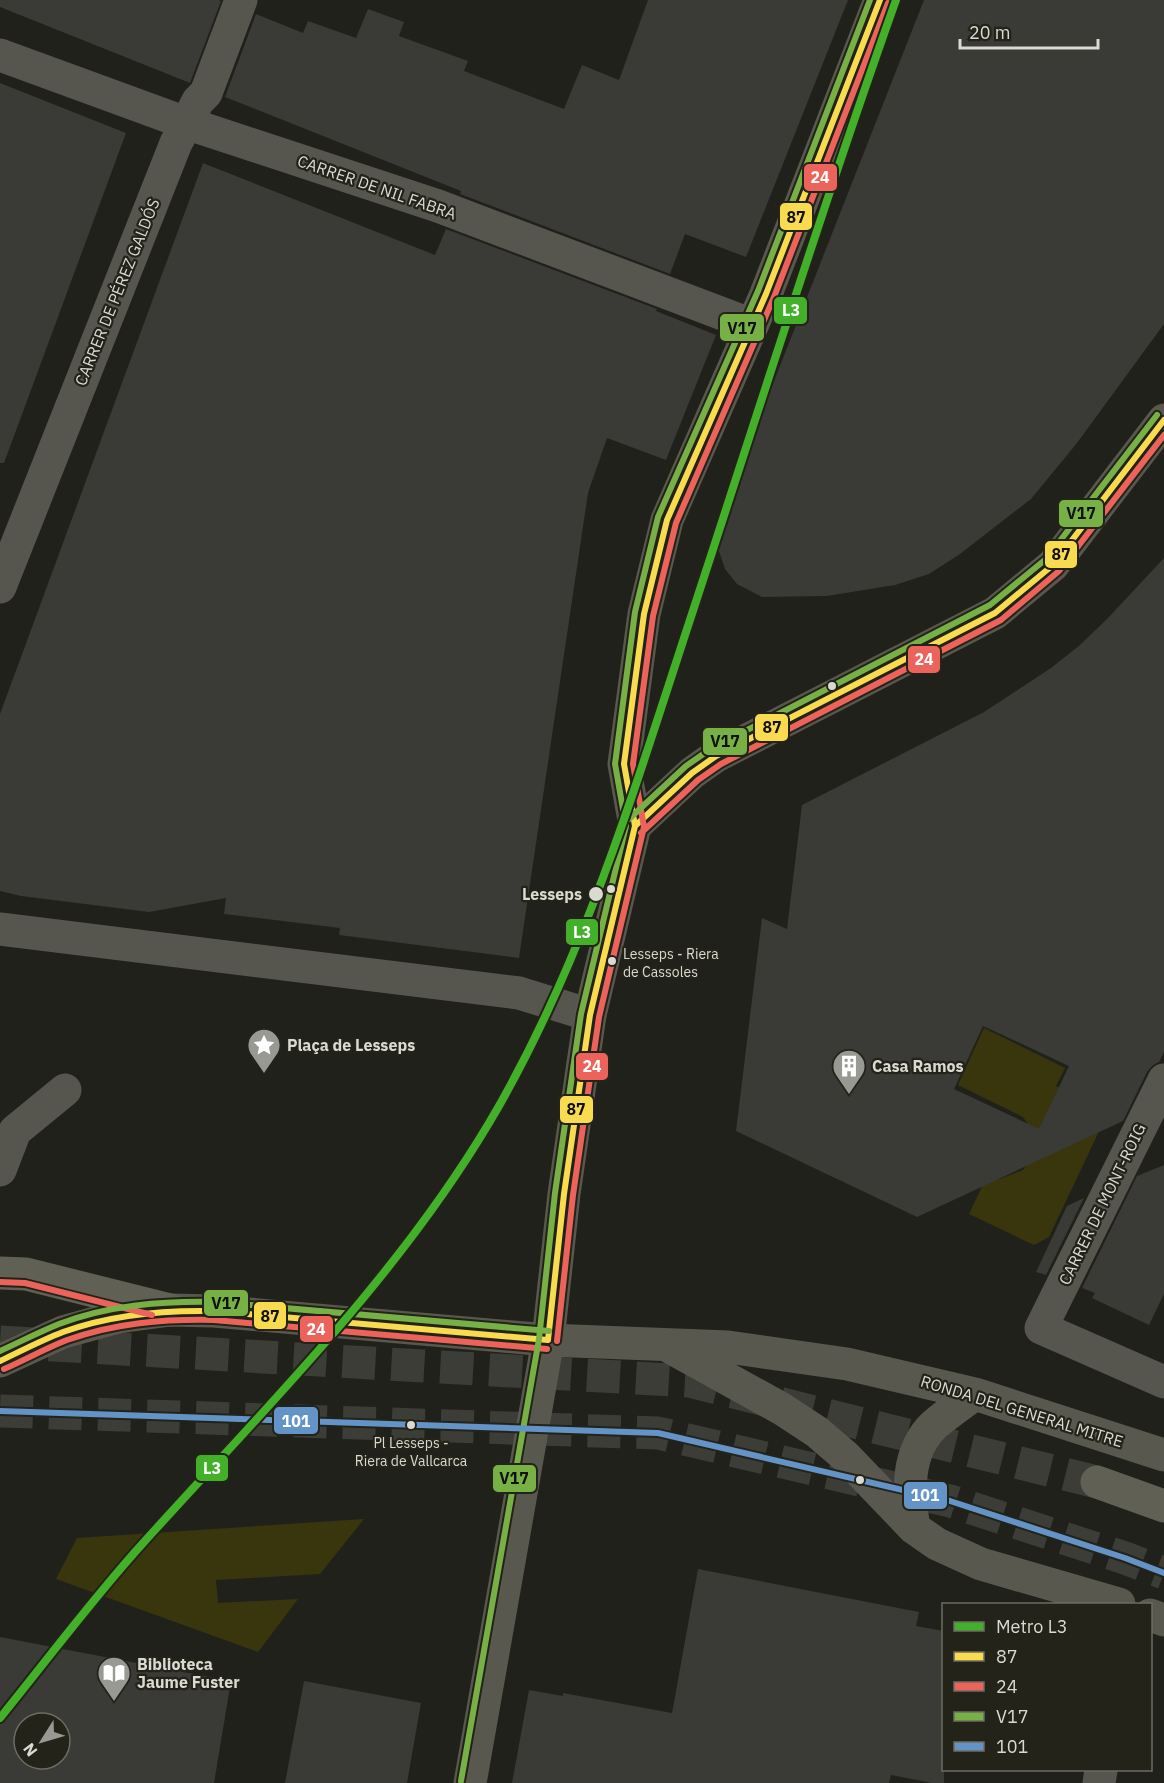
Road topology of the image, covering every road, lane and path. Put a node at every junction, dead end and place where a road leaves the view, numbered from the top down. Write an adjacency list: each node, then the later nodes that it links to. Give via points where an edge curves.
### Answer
1 (241, 0): 4 (street, CARRER DE PÉREZ GALDÓS, via 206,93)
2 (880, 0): 5 (main road)
3 (0, 55): 4 (street, CARRER DE NIL FABRA)
4 (186, 123): 5 (street, CARRER DE NIL FABRA, via 438,206); 7 (street, CARRER DE PÉREZ GALDÓS)
5 (752, 326): 8 (main road, via 667,520 644,614 624,764)
6 (1164, 420): 8 (main road, via 1053,565 996,613 716,756)
7 (0, 587)
8 (634, 826): 10 (main road)
9 (0, 928): 10 (street, via 519,993)
10 (590, 1015): 17 (main road)
11 (1164, 1080): 20 (street, CARRER DE MONT-ROIG, via 1041,1328)
12 (65, 1090): 13 (street)
13 (8, 1126): 14 (street)
14 (0, 1170)
15 (0, 1273): 16 (main road, via 26,1274)
16 (170, 1310): 17 (main road); 19 (main road, via 118,1317 63,1332)
17 (548, 1340): 18 (main road, RONDA DEL GENERAL MITRE); 27 (main road)
18 (666, 1345): 21 (main road, RONDA DEL GENERAL MITRE, via 728,1347 847,1364); 25 (main road, RONDA DEL GENERAL MITRE, via 817,1432)
19 (0, 1361)
20 (1164, 1382)
21 (975, 1394): 22 (main road, RONDA DEL GENERAL MITRE); 25 (main road, via 932,1427 916,1453 910,1474)
22 (1164, 1455)
23 (1097, 1482): 24 (main road)
24 (1164, 1506)
25 (914, 1528): 26 (main road, RONDA DEL GENERAL MITRE, via 937,1544 981,1564)
26 (1112, 1603)
27 (470, 1783)

